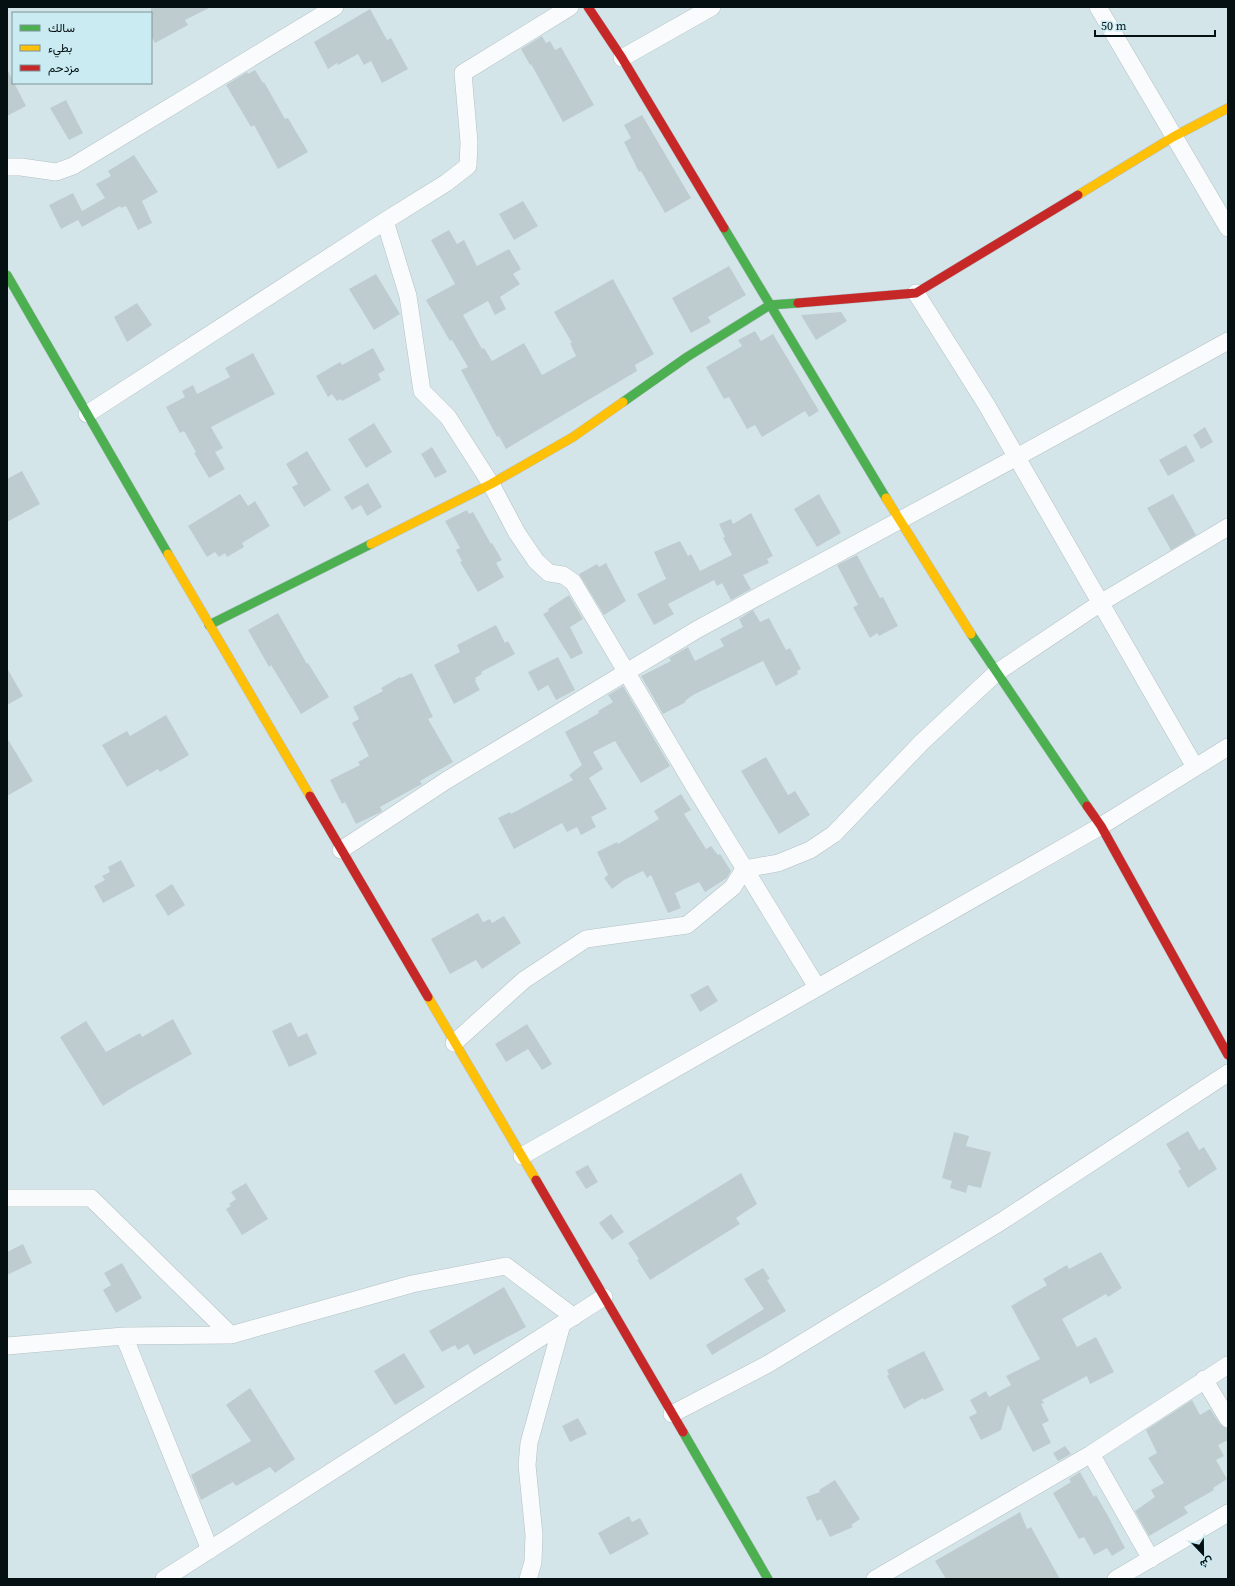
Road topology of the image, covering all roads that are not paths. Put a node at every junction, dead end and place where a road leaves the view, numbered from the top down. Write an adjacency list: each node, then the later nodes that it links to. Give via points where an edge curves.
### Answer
1 (335, 7): 9 (street, via 73,166 56,172)
2 (570, 7): 10 (street, via 463,73 469,142 468,166 446,183)
3 (588, 7): 6 (street)
4 (712, 7): 6 (street)
5 (1098, 7): 8 (street)
6 (622, 58): 14 (street)
7 (1228, 108): 8 (street)
8 (1173, 137): 11 (street); 13 (street)
9 (7, 167)
10 (384, 221): 16 (street); 18 (street, via 408,296 422,390 448,417)
11 (1228, 228)
12 (7, 276): 16 (street)
13 (916, 293): 14 (street); 17 (street)
14 (770, 305): 18 (street, via 687,357 573,437); 19 (street)
15 (1228, 341): 17 (street)
16 (87, 414): 22 (street)
17 (1018, 457): 19 (street); 21 (street)
18 (491, 484): 22 (street); 23 (street, via 517,533 536,561 549,573 563,575 573,582)
19 (900, 521): 23 (street, via 698,630); 24 (street)
20 (1228, 527): 21 (street)
21 (1102, 602): 24 (street); 26 (street)
22 (209, 625): 28 (street)
23 (626, 672): 28 (street, via 447,780); 29 (street)
24 (996, 673): 27 (street); 29 (street, via 922,742 834,834 810,850 785,860)
25 (1228, 747): 26 (street)
26 (1195, 767): 27 (street)
27 (1101, 826): 30 (street); 32 (street)
28 (341, 850): 31 (street)
29 (744, 869): 30 (street); 31 (street, via 733,888 687,925 586,939 524,980)
30 (817, 987): 34 (street)
31 (454, 1043): 34 (street)
32 (1228, 1055)
33 (1228, 1073): 43 (street, via 982,1233 768,1364)
34 (522, 1156): 36 (street)
35 (7, 1198): 38 (street, via 91,1198)
36 (604, 1297): 37 (street); 43 (street)
37 (568, 1320): 38 (street, via 506,1266 412,1284); 47 (street); 51 (street, via 529,1443 527,1465 534,1535 533,1562)
38 (231, 1335): 39 (street)
39 (124, 1336): 40 (street); 47 (street)
40 (7, 1346)
41 (1228, 1364): 42 (street)
42 (1204, 1379): 44 (street); 45 (street)
43 (672, 1414): 52 (street)
44 (1228, 1418)
45 (1091, 1454): 48 (street); 53 (street)
46 (1228, 1513): 48 (street)
47 (210, 1550): 50 (street)
48 (1151, 1559): 49 (street)
49 (1123, 1577)
50 (164, 1579)
51 (528, 1579)
52 (768, 1579)
53 (875, 1579)

